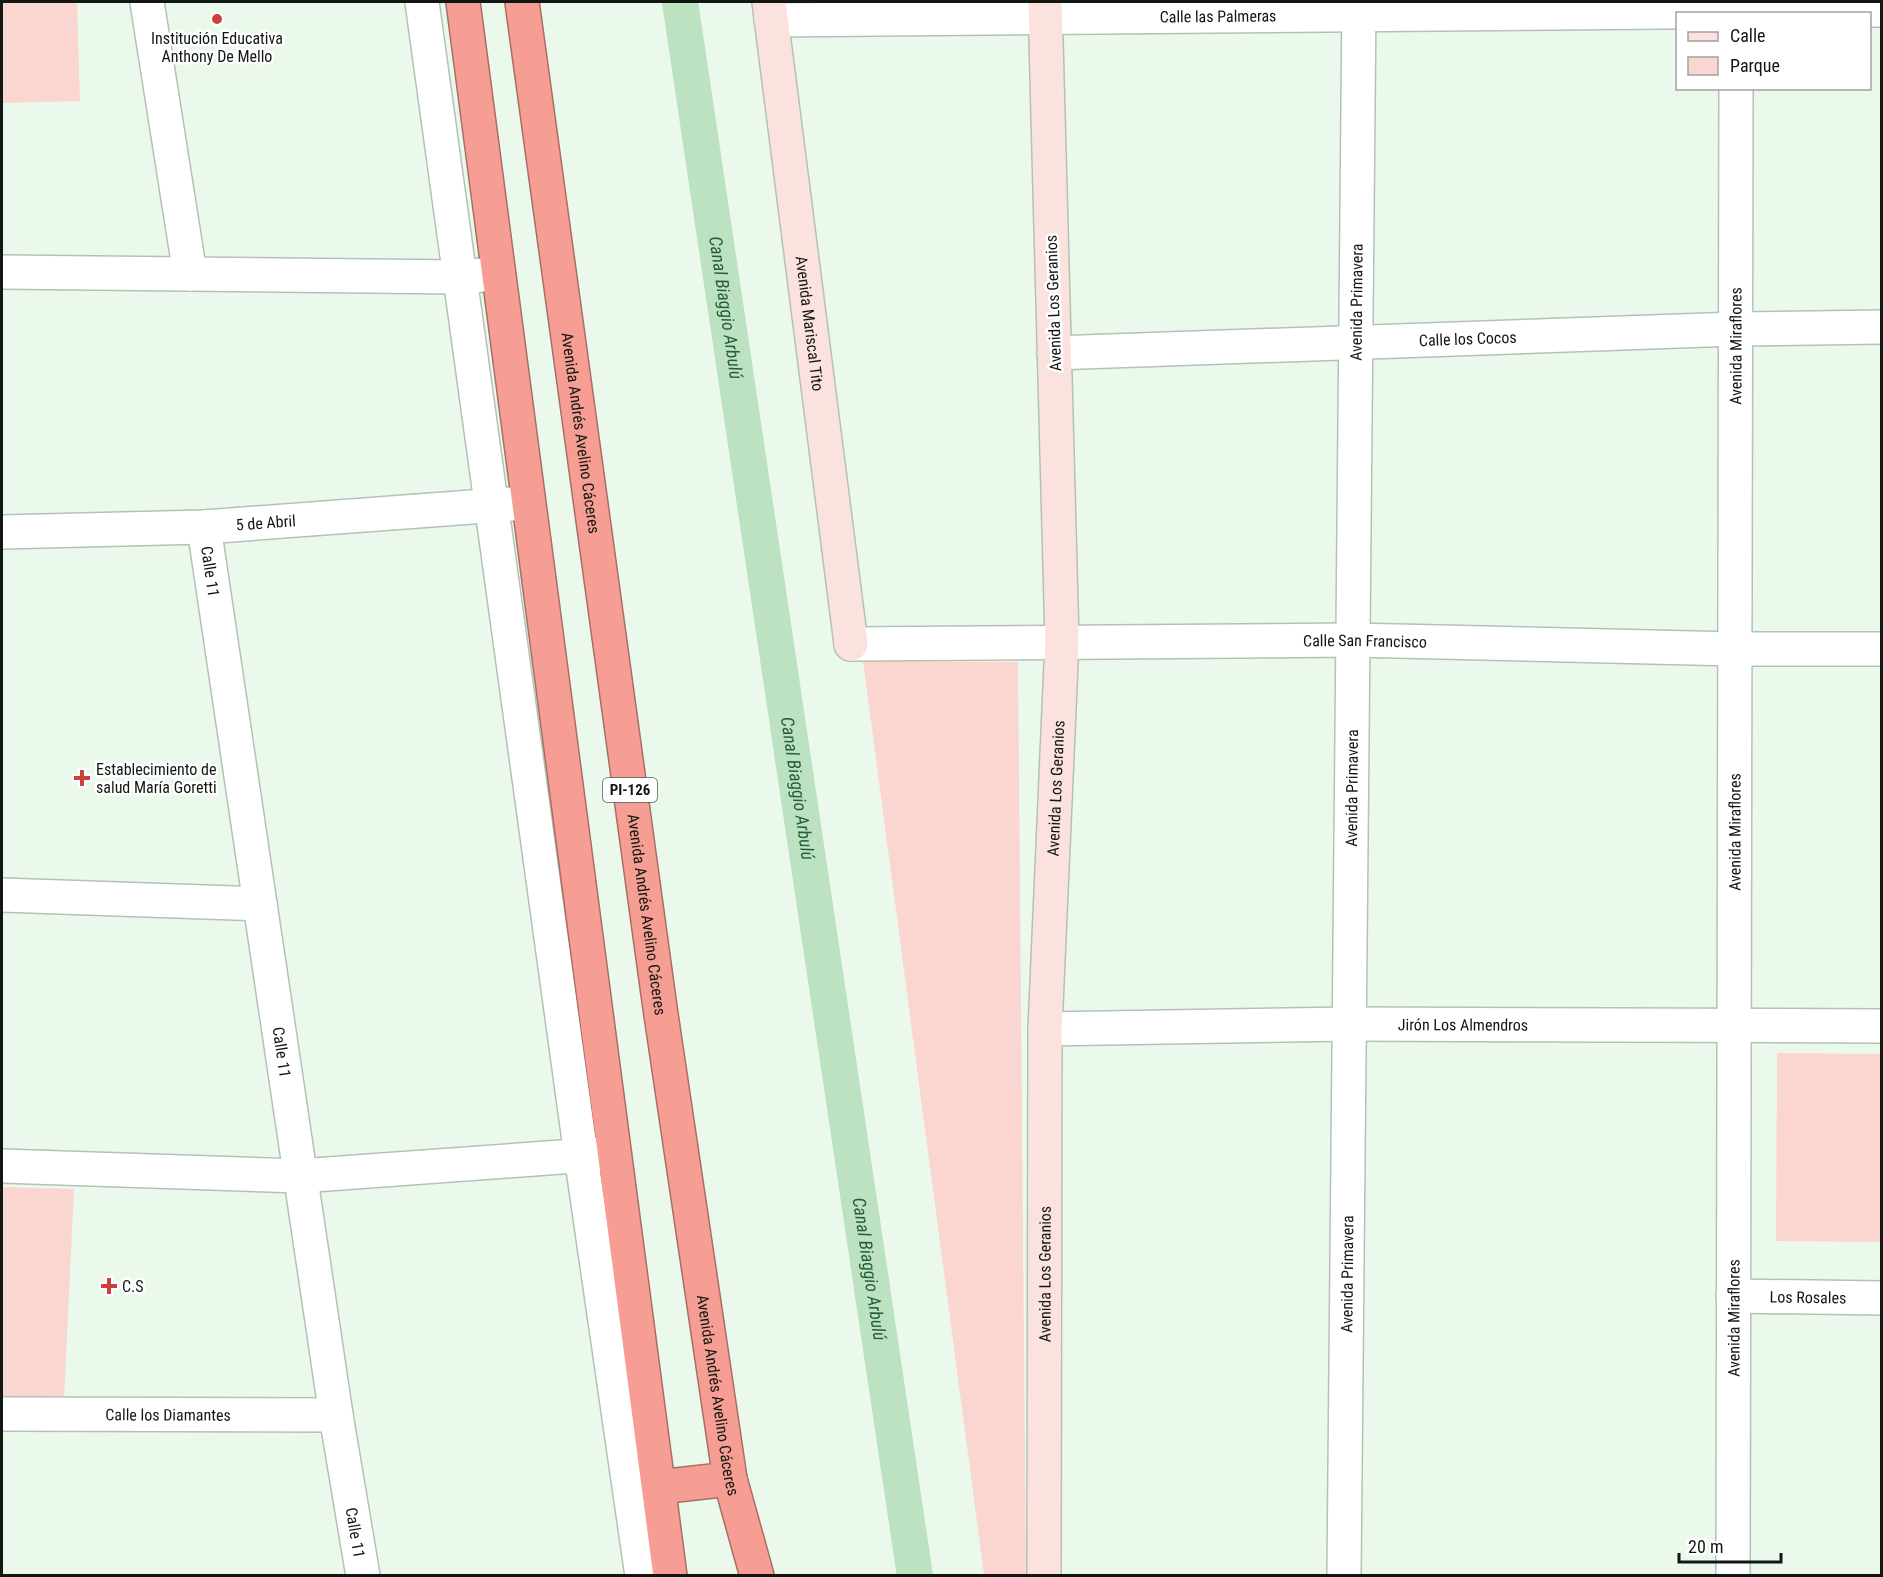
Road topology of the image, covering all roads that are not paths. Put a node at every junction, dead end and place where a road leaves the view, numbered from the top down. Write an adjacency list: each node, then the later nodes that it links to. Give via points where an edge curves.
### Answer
1 (147, 2): 13 (street)
2 (422, 2): 14 (street)
3 (463, 2): 12 (highway)
4 (522, 2): 42 (highway, Avenida Andrés Avelino Cáceres / PI-126, via 660,1008)
5 (1359, 8): 6 (street, Calle las Palmeras); 7 (street, Calle las Palmeras); 17 (street, Avenida Primavera)
6 (1736, 8): 8 (street, Calle las Palmeras)
7 (1045, 10): 9 (street, Calle las Palmeras); 18 (street, Avenida Los Geranios)
8 (1881, 10)
9 (770, 11): 25 (street, Avenida Mariscal Tito)
10 (1736, 90): 16 (street, Avenida Miraflores)
11 (2, 272): 13 (street)
12 (499, 273): 14 (street); 19 (highway)
13 (190, 274): 14 (street)
14 (460, 277): 20 (street)
15 (1881, 327): 16 (street, Calle los Cocos)
16 (1736, 329): 17 (street, Calle los Cocos); 26 (street, Avenida Miraflores)
17 (1356, 344): 18 (street, Calle los Cocos); 23 (street, Avenida Primavera)
18 (1054, 352): 24 (street, Avenida Los Geranios)
19 (529, 502): 20 (street, 5 de Abril); 34 (highway)
20 (492, 506): 21 (street, 5 de Abril); 35 (street)
21 (204, 527): 22 (street, 5 de Abril); 29 (street, Calle 11)
22 (2, 532)
23 (1353, 640): 24 (street, Calle San Francisco); 26 (street, Calle San Francisco); 30 (street, Avenida Primavera)
24 (1062, 641): 25 (street, Calle San Francisco); 33 (street, Avenida Los Geranios)
25 (851, 644)
26 (1735, 649): 27 (street, Calle San Francisco); 31 (street, Avenida Miraflores)
27 (1881, 649)
28 (2, 895): 29 (street)
29 (260, 904): 37 (street, Calle 11)
30 (1350, 1024): 31 (street, Jirón Los Almendros); 33 (street, Jirón Los Almendros); 49 (street, Avenida Primavera)
31 (1734, 1024): 32 (street, Jirón Los Almendros); 38 (street, Avenida Miraflores)
32 (1881, 1026)
33 (1045, 1029): 48 (street, Avenida Los Geranios)
34 (616, 1153): 35 (street); 43 (highway)
35 (581, 1155): 37 (street); 45 (street)
36 (2, 1166): 37 (street)
37 (300, 1176): 41 (street, Calle 11)
38 (1733, 1296): 39 (street, Los Rosales); 50 (street, Avenida Miraflores)
39 (1881, 1298)
40 (2, 1414): 41 (street, Calle los Diamantes)
41 (336, 1415): 44 (street, Calle 11)
42 (730, 1479): 43 (highway); 47 (highway, Avenida Andrés Avelino Cáceres / PI-126)
43 (659, 1487): 46 (highway)
44 (363, 1575)
45 (642, 1575)
46 (670, 1575)
47 (757, 1575)
48 (1044, 1575)
49 (1344, 1575)
50 (1733, 1575)

